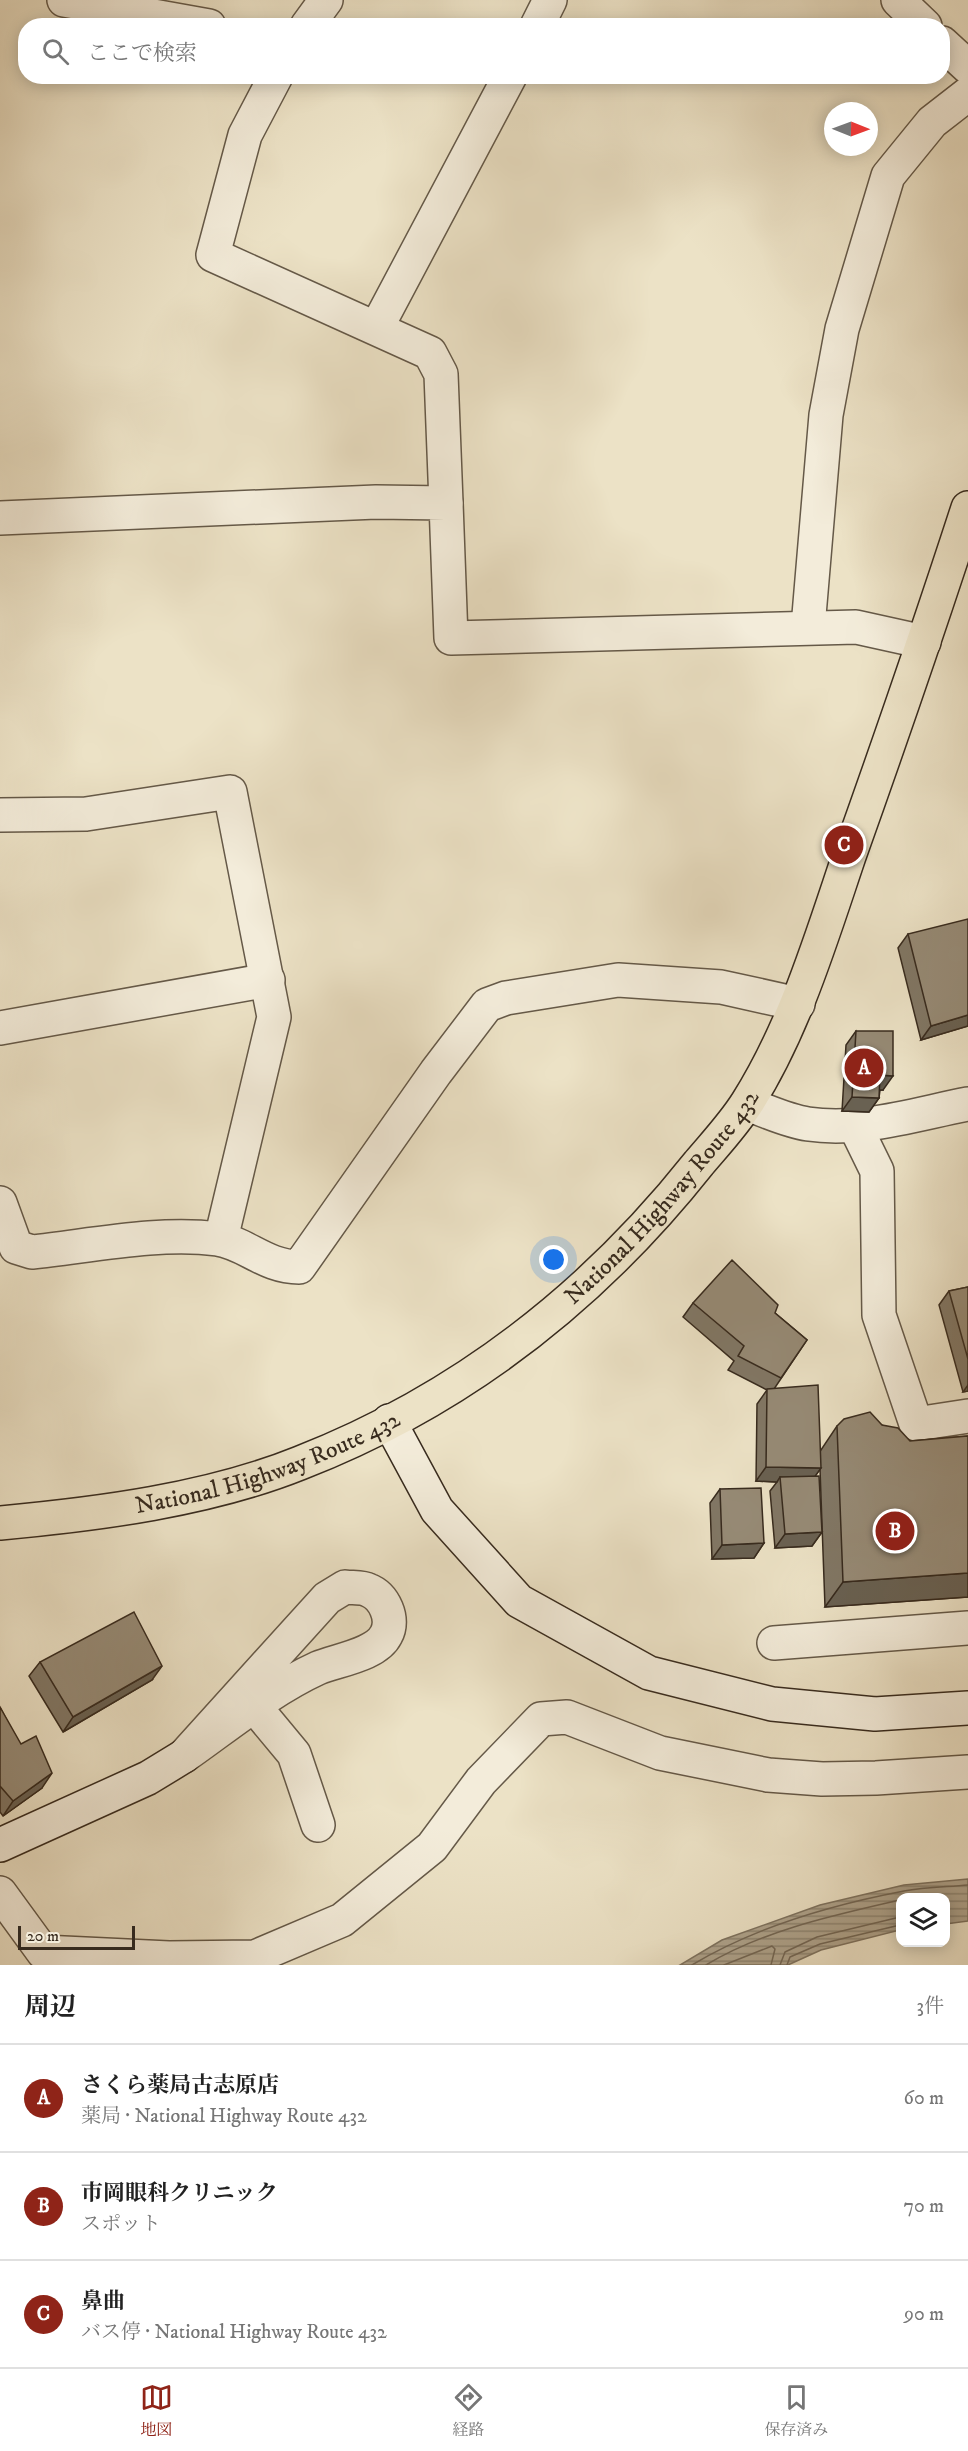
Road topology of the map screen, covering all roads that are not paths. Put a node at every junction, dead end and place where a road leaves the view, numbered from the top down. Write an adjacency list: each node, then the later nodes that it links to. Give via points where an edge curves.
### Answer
1 (64, 0): 5 (street)
2 (326, 0): 6 (street)
3 (550, 0): 7 (street)
4 (898, 0): 8 (street)
5 (164, 18)
6 (313, 18)
7 (541, 18)
8 (917, 18)
9 (950, 50): 10 (street)
10 (968, 67)
11 (272, 84): 14 (street, via 245,135 213,255)
12 (506, 84): 14 (street)
13 (968, 94): 18 (street, via 932,122 888,176 842,329 826,416)
14 (377, 327): 15 (street, via 430,353 441,374)
15 (446, 503): 17 (street, via 375,502); 18 (street, via 451,638)
16 (968, 508): 19 (highway, National Highway Route 432)
17 (0, 518)
18 (808, 627): 19 (street, via 856,627)
19 (924, 642): 22 (highway, National Highway Route 432)
20 (0, 815): 21 (street, via 86,814 230,792)
21 (268, 980): 23 (street); 28 (street, via 273,1017)
22 (798, 1004): 24 (highway, National Highway Route 432); 28 (street, via 721,987 618,980 506,998 487,1005 299,1267 281,1267)
23 (0, 1028)
24 (747, 1104): 26 (street, via 805,1124); 30 (highway, National Highway Route 432, via 673,1197 615,1259 542,1326 447,1390)
25 (968, 1104): 26 (street)
26 (855, 1126): 29 (street, via 877,1171 879,1315 916,1424)
27 (0, 1203): 28 (street, via 16,1247 32,1252 188,1236)
28 (220, 1239)
29 (968, 1416)
30 (389, 1421): 31 (highway, National Highway Route 432, via 299,1464 218,1488 98,1514); 35 (street, via 437,1510 519,1601 649,1673 772,1704 875,1714)
31 (0, 1523)
32 (968, 1628): 33 (street)
33 (774, 1643)
34 (255, 1707): 36 (street); 36 (street, via 297,1677 372,1649 386,1636 390,1618 382,1601 368,1589 345,1587 327,1598); 38 (street, via 294,1754)
35 (968, 1708)
36 (184, 1756): 39 (street, via 148,1778)
37 (968, 1772): 40 (street, via 822,1779 768,1774 660,1753 567,1717 541,1719 481,1781 432,1847 342,1920 255,1958 43,1952)
38 (318, 1825)
39 (0, 1845)
40 (0, 1893)

